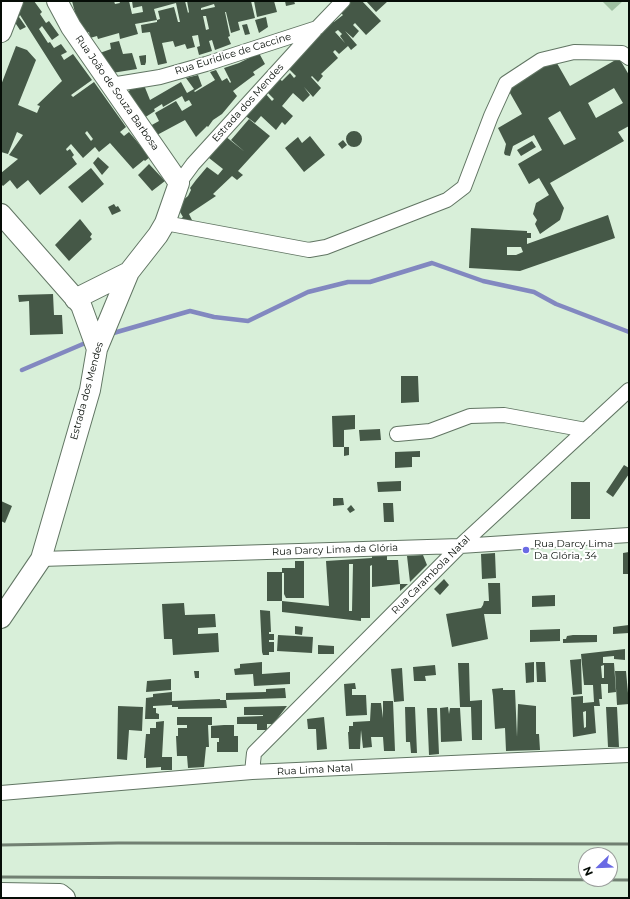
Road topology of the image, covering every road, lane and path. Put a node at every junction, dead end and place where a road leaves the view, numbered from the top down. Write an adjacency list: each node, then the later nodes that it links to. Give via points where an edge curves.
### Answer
1 (13, 1): 5 (street)
2 (57, 1): 7 (street, Rua João de Souza Barbosa, via 71,27)
3 (342, 1): 4 (street, Rua Euridice de Caccine)
4 (317, 28): 7 (street, Rua Euridice de Caccine, via 168,75); 8 (street, Estrada dos Mendes, via 193,164)
5 (1, 32)
6 (629, 58): 10 (street, via 622,53 574,52 541,60 506,83 464,187 447,200 326,248 310,250)
7 (112, 85): 8 (street, Rua João de Souza Barbosa)
8 (179, 183): 10 (street, Estrada dos Mendes)
9 (1, 214): 12 (street)
10 (165, 223): 11 (street, Estrada dos Mendes)
11 (129, 272): 12 (street); 13 (street, Estrada dos Mendes)
12 (75, 299): 13 (street, via 81,305)
13 (97, 349): 19 (street, Estrada dos Mendes, via 90,390)
14 (629, 390): 15 (street, Rua Carambola Natal)
15 (586, 430): 16 (street, via 504,415 470,416 430,431); 18 (street, Rua Carambola Natal)
16 (397, 434)
17 (629, 535): 18 (street, Rua Darcy Lima da Glória)
18 (460, 546): 19 (street, Rua Darcy Lima da Glória); 22 (street, Rua Carambola Natal, via 254,752)
19 (41, 559): 20 (street, Estrada dos Mendes)
20 (1, 618)
21 (629, 755): 22 (street, Rua Lima Natal)
22 (252, 772): 23 (street, Rua Lima Natal)
23 (1, 793)
24 (1, 893): 25 (street, via 60,894)
25 (65, 898)

